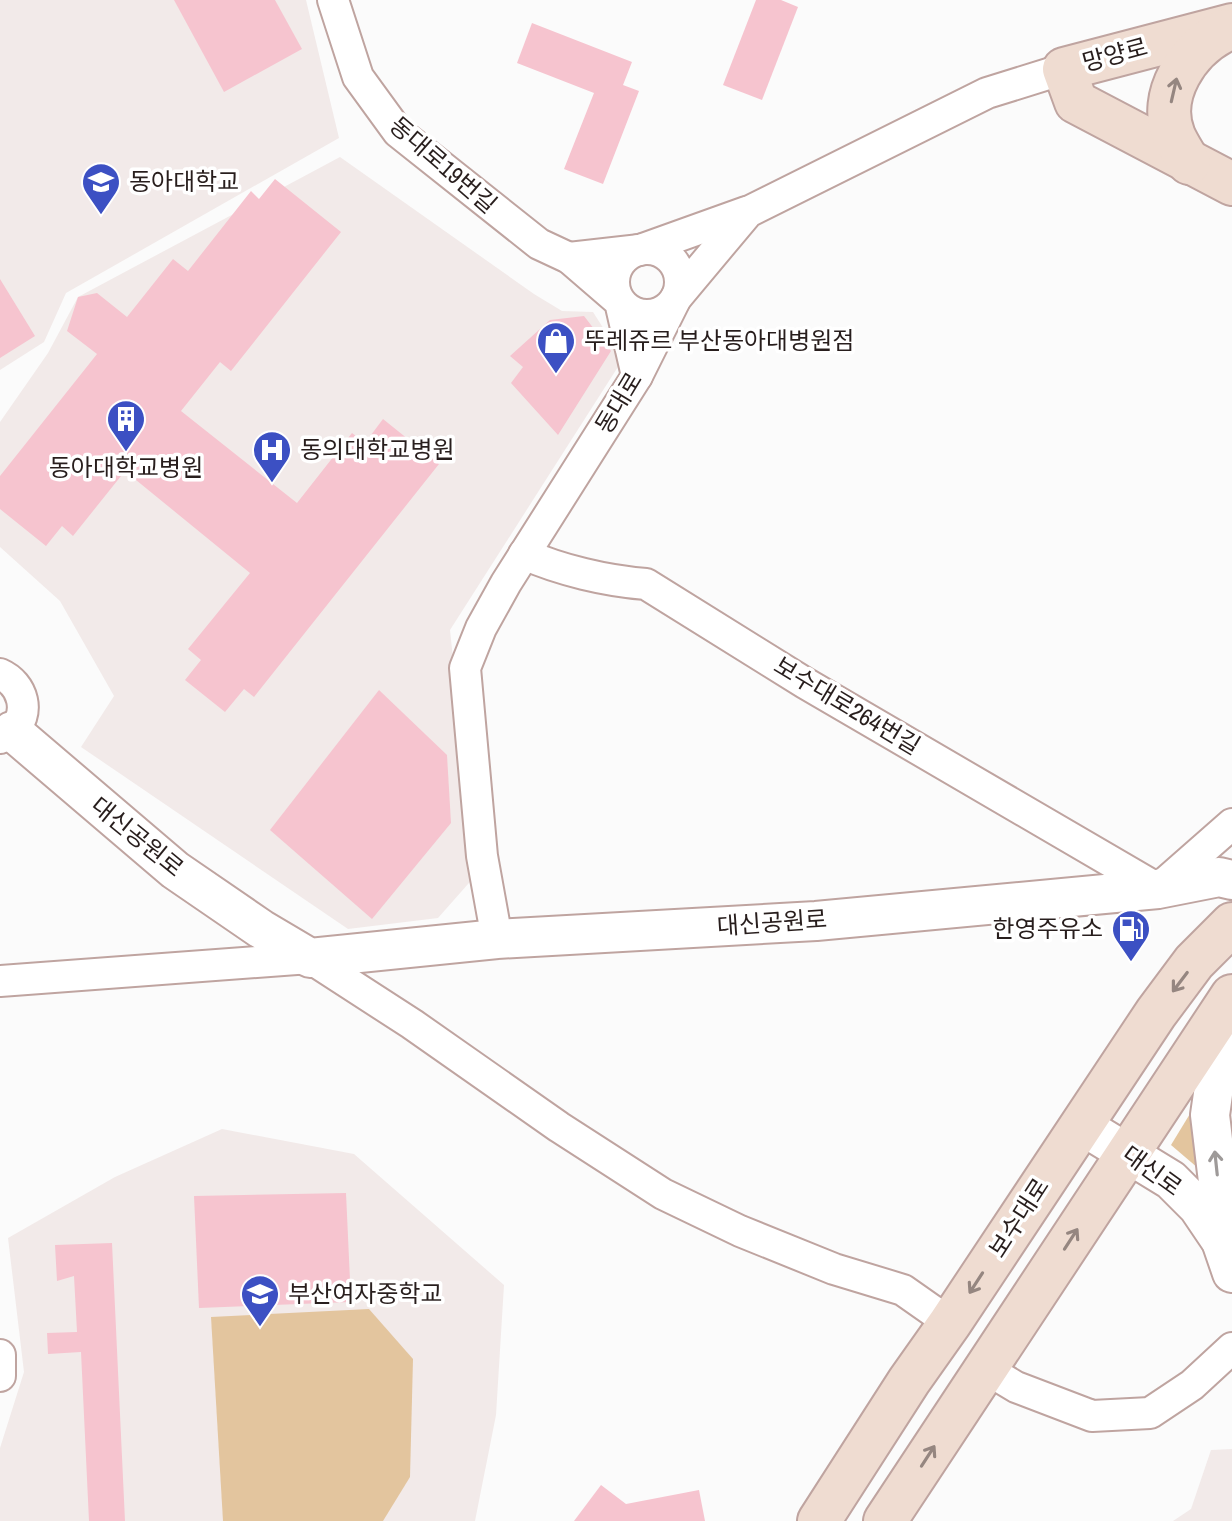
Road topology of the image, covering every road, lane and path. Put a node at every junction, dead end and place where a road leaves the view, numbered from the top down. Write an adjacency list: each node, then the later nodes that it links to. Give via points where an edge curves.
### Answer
1 (333, 0): 8 (street, 동대로19번길, via 358,77 398,132 539,244)
2 (1232, 26): 3 (main road, 망양로); 4 (main road, 망양로, one-way to 2, via 1173,135 1171,95 1190,56)
3 (1064, 69): 4 (main road, 망양로, via 1076,102); 6 (street, 동대로, via 987,93)
4 (1189, 163): 5 (main road, 망양로)
5 (1232, 184)
6 (748, 212): 7 (street); 9 (street, 동대로)
7 (640, 250): 8 (street); 9 (street, via 655,250 677,269); 10 (street, via 625,256 616,270)
8 (569, 258): 10 (street, 동대로19번길)
9 (676, 298): 10 (street, via 665,311 649,316 632,313); 11 (street, 동대로)
10 (620, 302): 11 (street)
11 (637, 376): 12 (street, 동대로)
12 (524, 554): 17 (street, 보수대로264번길, via 620,582 646,584); 19 (street, 동대로, via 481,628 465,668 482,856)
13 (0, 674): 14 (street, via 16,685 23,700 21,717)
14 (6, 735): 20 (street, 대신공원로, via 40,757 175,870)
15 (1232, 824): 17 (street)
16 (1232, 880): 17 (street, 대신공원로, via 1219,877)
17 (1158, 889): 19 (street, 대신공원로, via 816,921)
18 (1232, 924): 24 (main road, 보수대로, one-way to 24, via 1194,962)
19 (497, 939): 20 (street, 대신공원로)
20 (310, 958): 21 (street, 대신공원로); 27 (street, 대신공원로, via 663,1194 834,1269 903,1290)
21 (0, 981)
22 (1232, 996): 25 (main road)
23 (1232, 1008): 26 (street, one-way to 23, via 1210,1115)
24 (1081, 1125): 25 (street, 대신로); 27 (main road, 보수대로, one-way to 27)
25 (1128, 1153): 26 (street, 대신로, via 1171,1180 1198,1207); 30 (main road, one-way to 25)
26 (1227, 1257)
27 (950, 1323): 32 (main road, 보수대로)
28 (1232, 1348): 30 (street, via 1192,1385 1150,1413 1092,1416 1016,1387)
29 (0, 1355): 31 (street)
30 (986, 1369): 33 (main road, one-way to 30)
31 (0, 1376)
32 (819, 1521)
33 (885, 1521)

